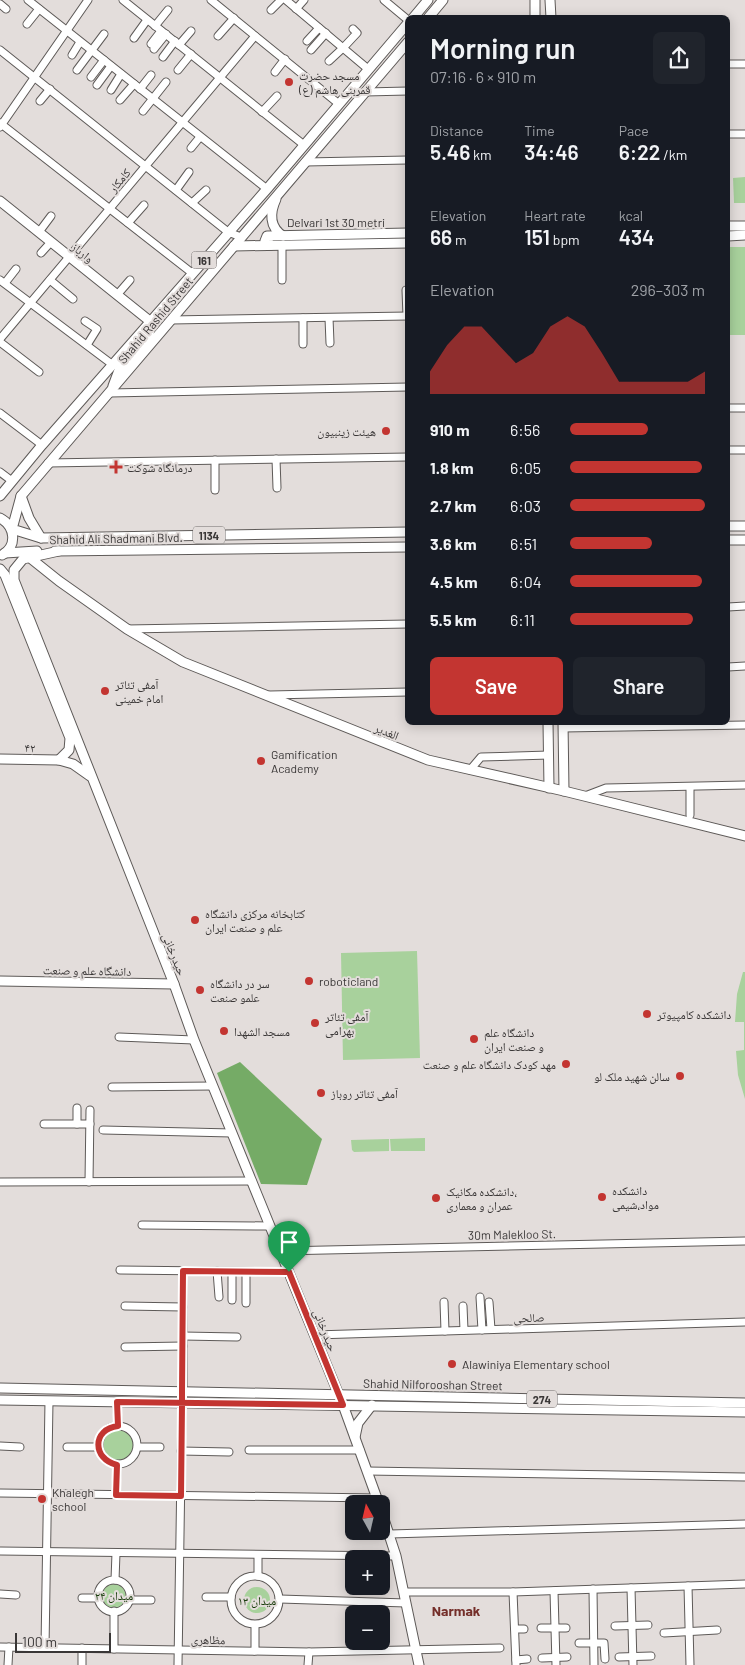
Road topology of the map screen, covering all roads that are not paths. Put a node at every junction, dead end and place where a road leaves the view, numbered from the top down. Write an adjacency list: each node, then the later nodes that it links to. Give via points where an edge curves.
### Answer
1 (3, 0): 14 (street)
2 (28, 0): 15 (street)
3 (88, 0): 31 (street)
4 (123, 0): 25 (street)
5 (211, 0): 23 (street)
6 (280, 0): 18 (street)
7 (286, 0): 16 (street)
8 (304, 0): 16 (street)
9 (384, 0): 24 (street)
10 (428, 0): 19 (main road)
11 (443, 0): 20 (main road)
12 (535, 0): 21 (main road)
13 (550, 0): 22 (main road)
14 (2, 5)
15 (38, 9): 26 (street); 31 (street)
16 (296, 9): 28 (street)
17 (168, 10): 29 (street)
18 (272, 10)
19 (416, 15)
20 (430, 15)
21 (534, 15)
22 (551, 15)
23 (234, 18): 35 (street); 36 (street)
24 (405, 19)
25 (147, 20): 29 (street); 37 (street)
26 (27, 24)
27 (405, 26): 58 (main road, Shahid Rashid Street / 161)
28 (319, 28): 33 (street); 38 (street)
29 (161, 30): 40 (street); 42 (street)
30 (353, 30): 43 (street, via 357,33)
31 (67, 31): 39 (street); 62 (street)
32 (191, 31): 40 (street)
33 (326, 33): 43 (street); 45 (street)
34 (104, 34): 46 (street)
35 (218, 36)
36 (255, 36): 50 (street); 64 (street, کامکار)
37 (134, 38)
38 (307, 41)
39 (80, 42): 46 (street); 48 (street)
40 (177, 43): 47 (street); 49 (street)
41 (405, 45): 71 (main road, Shahid Rashid Street / 161)
42 (153, 47)
43 (343, 48): 52 (street); 58 (street)
44 (0, 50): 62 (street)
45 (311, 50)
46 (92, 51): 51 (street); 56 (street)
47 (190, 54): 57 (street); 64 (street)
48 (72, 55)
49 (163, 57)
50 (285, 59): 59 (street); 76 (street)
51 (104, 60): 55 (street); 63 (street)
52 (329, 61)
53 (730, 64): 54 (street)
54 (745, 64)
55 (111, 66): 60 (street); 66 (street)
56 (77, 70)
57 (178, 70)
58 (368, 70): 76 (main road, Shahid Rashid Street / 161)
59 (275, 72)
60 (121, 74): 67 (street); 69 (street)
61 (151, 74): 67 (street)
62 (34, 77): 68 (street); 80 (street)
63 (91, 78)
64 (220, 78): 78 (street); 79 (street, کامکار)
65 (166, 82): 73 (street)
66 (97, 85)
67 (137, 86): 73 (street); 74 (street)
68 (50, 90): 75 (street); 88 (street)
69 (111, 90)
70 (405, 91): 71 (street)
71 (365, 92): 87 (main road, Shahid Rashid Street / 161)
72 (277, 96): 78 (street)
73 (153, 99): 77 (street); 79 (street)
74 (120, 100)
75 (40, 101)
76 (339, 104): 84 (main road, Shahid Rashid Street / 161)
77 (143, 111)
78 (262, 112): 84 (street)
79 (182, 122): 83 (street); 88 (street, کامکار)
80 (1, 125): 97 (street)
81 (730, 134): 82 (street)
82 (745, 134)
83 (200, 137): 85 (street); 90 (street)
84 (304, 145): 90 (main road, Shahid Rashid Street / 161)
85 (191, 148)
86 (405, 160): 87 (street)
87 (304, 162): 93 (main road, Shahid Rashid Street / 161)
88 (146, 165): 91 (street); 97 (street, کامکار)
89 (189, 172): 91 (street)
90 (266, 189): 104 (main road, Shahid Rashid Street / 161)
91 (176, 190): 95 (street)
92 (206, 190): 95 (street)
93 (279, 192): 107 (main road, Shahid Rashid Street / 161); 108 (main road, Delvari 1st 30 metri, via 272,221)
94 (0, 201): 102 (main road, وارباز)
95 (192, 203): 104 (street)
96 (144, 205): 99 (street)
97 (110, 209): 99 (street); 113 (street, کامکار)
98 (51, 216): 102 (street)
99 (128, 223): 115 (street)
100 (730, 226): 101 (main road)
101 (745, 226)
102 (39, 232): 109 (main road, وارباز)
103 (405, 233): 108 (main road, Delvari 1st 30 metri)
104 (226, 235): 107 (street); 111 (street); 115 (main road, Shahid Rashid Street / 161)
105 (745, 235): 106 (main road)
106 (730, 236)
107 (241, 238): 111 (main road, Shahid Rashid Street / 161)
108 (283, 240): 110 (main road, Delvari 1st 30 metri); 111 (main road, Delvari 1st 30 metri, via 272,245); 118 (street)
109 (51, 242): 112 (street); 113 (main road, وارباز)
110 (405, 243)
111 (234, 246): 125 (main road, Shahid Rashid Street / 161)
112 (40, 253)
113 (69, 256): 116 (street, کامکار); 120 (main road, وارباز)
114 (16, 269): 119 (street)
115 (192, 273): 123 (main road, Shahid Rashid Street / 161)
116 (50, 280): 121 (street); 122 (street, کامکار)
117 (130, 280): 120 (street)
118 (282, 280)
119 (3, 282): 122 (street)
120 (117, 295): 129 (main road, وارباز)
121 (73, 299)
122 (30, 303): 130 (street, کامکار); 133 (street)
123 (166, 304): 125 (main road); 129 (main road, Shahid Rashid Street / 161)
124 (405, 316): 127 (street)
125 (174, 317): 126 (street); 137 (main road, Shahid Rashid Street / 161)
126 (303, 318): 127 (street); 132 (street)
127 (330, 318): 131 (street)
128 (85, 321): 133 (street, via 97,329)
129 (151, 322): 134 (main road, Shahid Rashid Street / 161); 137 (main road, via 149,335 119,370)
130 (0, 340): 135 (street)
131 (330, 343)
132 (304, 344)
133 (87, 345): 134 (street)
134 (113, 365): 141 (main road, Shahid Rashid Street / 161)
135 (39, 372)
136 (405, 387): 137 (street)
137 (110, 393): 147 (main road, Shahid Rashid Street / 161)
138 (730, 408): 139 (street)
139 (745, 408)
140 (0, 413): 141 (street)
141 (42, 445): 149 (main road, Shahid Rashid Street / 161)
142 (730, 450): 143 (street)
143 (745, 450)
144 (405, 456): 145 (street)
145 (276, 459): 146 (street); 150 (street)
146 (215, 460): 147 (street); 151 (street)
147 (48, 463): 153 (main road, Shahid Rashid Street / 161)
148 (0, 472): 149 (street)
149 (12, 481): 152 (main road, Shahid Rashid Street / 161)
150 (277, 488)
151 (215, 490)
152 (0, 496)
153 (21, 496): 157 (main road, Shahid Rashid Street / 161); 159 (main road)
154 (0, 518): 157 (main road)
155 (730, 526): 156 (main road)
156 (745, 526)
157 (12, 529): 159 (main road, Shahid Ali Shadmani Blvd. / 1134); 164 (main road, Shahid Rashid Street, via 13,540 9,550)
158 (405, 532): 159 (main road, Shahid Ali Shadmani Blvd. / 1134)
159 (38, 537): 165 (main road, via 32,544)
160 (730, 540): 161 (main road)
161 (745, 540)
162 (405, 547): 163 (main road, Shahid Ali Shadmani Blvd. / 1134)
163 (59, 551): 165 (main road, Shahid Ali Shadmani Blvd. / 1134); 166 (main road)
164 (2, 554): 165 (main road, Shahid Ali Shadmani Blvd. / 1134)
165 (32, 554): 166 (main road); 168 (main road, الغدیر); 184 (main road, حیدرخانی, via 18,564 14,580)
166 (50, 554): 168 (main road)
167 (0, 569): 182 (main road, via 70,738 69,750)
168 (50, 574): 172 (main road, الغدیر)
169 (730, 606): 170 (street)
170 (745, 606)
171 (405, 624): 172 (street)
172 (127, 629): 176 (main road, الغدیر, via 183,662)
173 (745, 666): 174 (street)
174 (730, 667)
175 (405, 692): 176 (street)
176 (266, 696): 183 (main road, الغدیر, via 428,760)
177 (548, 725): 180 (main road)
178 (563, 725): 179 (street); 188 (main road)
179 (745, 725)
180 (549, 755): 183 (street, via 481,757); 187 (main road)
181 (0, 759): 182 (main road, ۴۲)
182 (59, 760): 184 (main road, via 73,764)
183 (470, 770): 187 (main road, الغدیر)
184 (92, 778): 193 (main road, حیدرخانی)
185 (745, 786): 186 (street)
186 (690, 787): 189 (street, via 606,788); 190 (street)
187 (549, 788): 188 (main road, الغدیر)
188 (564, 791): 189 (main road, الغدیر)
189 (585, 796): 191 (main road, الغدیر)
190 (690, 815)
191 (745, 836)
192 (0, 981): 193 (main road, دانشگاه علم و صنعت)
193 (174, 984): 195 (main road, حیدرخانی)
194 (119, 1036): 195 (street)
195 (194, 1040): 196 (main road, حیدرخانی)
196 (213, 1086): 197 (street); 204 (main road, حیدرخانی)
197 (112, 1087)
198 (77, 1108): 201 (street)
199 (90, 1110): 202 (street)
200 (44, 1124): 201 (street)
201 (77, 1124): 202 (street)
202 (90, 1124): 207 (street)
203 (103, 1130): 204 (street)
204 (232, 1133): 205 (main road, حیدرخانی)
205 (252, 1181): 207 (street); 209 (main road, حیدرخانی)
206 (0, 1182): 207 (street)
207 (89, 1182)
208 (142, 1225): 209 (street)
209 (270, 1226): 211 (main road, حیدرخانی)
210 (745, 1240): 211 (street, 30m Malekloo St.)
211 (280, 1251): 217 (main road, حیدرخانی)
212 (120, 1270): 213 (street)
213 (183, 1271): 214 (street); 226 (street)
214 (217, 1271): 215 (street); 218 (street)
215 (232, 1272): 216 (street); 220 (street)
216 (246, 1272): 217 (street); 223 (street)
217 (289, 1272): 232 (main road, حیدرخانی)
218 (219, 1297)
219 (480, 1297): 229 (street)
220 (232, 1300)
221 (444, 1302): 231 (street)
222 (489, 1302): 230 (street)
223 (246, 1303)
224 (126, 1306): 226 (street)
225 (463, 1306): 228 (street)
226 (183, 1307): 233 (street)
227 (745, 1322): 230 (street, صالحی)
228 (464, 1330): 229 (street, صالحی); 231 (street, صالحی)
229 (482, 1330): 230 (street, صالحی)
230 (492, 1330)
231 (445, 1331): 232 (street, صالحی)
232 (314, 1335): 239 (main road, حیدرخانی)
233 (183, 1336): 234 (street); 235 (street)
234 (237, 1337)
235 (183, 1346): 236 (street); 238 (street)
236 (125, 1347)
237 (0, 1388): 238 (main road, Shahid Nilforooshan Street / 274)
238 (182, 1391): 239 (main road, Shahid Nilforooshan Street / 274); 244 (main road)
239 (339, 1394): 243 (main road, Shahid Nilforooshan Street / 274); 245 (main road, حیدرخانی)
240 (0, 1400): 241 (main road, 274)
241 (48, 1401): 242 (main road, 274); 264 (street)
242 (117, 1402): 244 (main road, 274); 248 (street)
243 (745, 1403)
244 (182, 1404): 245 (main road, 274); 258 (street)
245 (343, 1405): 246 (main road, 274); 249 (main road)
246 (372, 1405): 247 (main road, Shahid Nilforooshan Street / 274); 249 (main road, via 358,1423)
247 (745, 1412)
248 (118, 1426): 253 (street, via 103,1433); 254 (street, via 135,1435)
249 (355, 1437): 257 (main road)
250 (0, 1446): 251 (street)
251 (20, 1447)
252 (67, 1447): 253 (street)
253 (98, 1447): 260 (street, via 105,1460)
254 (138, 1447): 255 (street); 260 (street, via 128,1462)
255 (160, 1447)
256 (249, 1450): 257 (street)
257 (360, 1450): 261 (main road)
258 (181, 1451): 259 (street); 267 (street)
259 (229, 1452)
260 (117, 1465): 265 (street)
261 (367, 1471): 262 (street); 266 (main road)
262 (745, 1477)
263 (0, 1493): 264 (street)
264 (47, 1494): 265 (street); 272 (street)
265 (116, 1495): 267 (street)
266 (376, 1495)
267 (181, 1496): 268 (street); 274 (street)
268 (345, 1500)
269 (745, 1524): 270 (street)
270 (390, 1534): 276 (main road)
271 (0, 1551): 272 (street)
272 (46, 1553): 273 (street); 313 (street)
273 (116, 1553): 274 (street); 278 (street)
274 (180, 1554): 275 (street); 317 (street)
275 (258, 1556): 276 (street); 277 (street)
276 (396, 1556): 284 (main road)
277 (258, 1576): 289 (street, via 243,1579); 294 (street, via 271,1581)
278 (115, 1580): 291 (street, via 102,1585); 292 (street, via 127,1586)
279 (745, 1584): 280 (street)
280 (688, 1586): 281 (street); 307 (street)
281 (631, 1588): 282 (street); 300 (street)
282 (593, 1589): 283 (street); 310 (street)
283 (554, 1591): 285 (street); 302 (street)
284 (404, 1592): 285 (street); 295 (main road)
285 (513, 1592): 306 (street)
286 (0, 1594): 287 (street)
287 (16, 1595)
288 (206, 1597): 289 (street)
289 (231, 1597): 297 (street, via 234,1613 247,1623)
290 (82, 1598): 291 (street)
291 (98, 1598): 296 (street, via 105,1609)
292 (129, 1600): 293 (street); 296 (street, via 124,1608)
293 (151, 1600)
294 (280, 1600): 295 (street); 297 (street, via 270,1620)
295 (406, 1603): 318 (main road)
296 (114, 1612): 316 (street)
297 (256, 1625): 319 (street)
298 (648, 1625): 300 (street)
299 (616, 1626): 300 (street)
300 (632, 1626): 321 (street)
301 (541, 1628): 302 (street)
302 (554, 1628): 303 (street); 328 (street)
303 (566, 1628)
304 (524, 1629): 306 (street)
305 (717, 1630): 307 (street)
306 (513, 1632): 329 (street)
307 (690, 1632): 308 (street); 337 (street)
308 (664, 1633)
309 (579, 1643): 310 (street)
310 (594, 1643): 327 (street, via 604,1643); 335 (street)
311 (0, 1647): 312 (street, مظاهری)
312 (9, 1647): 313 (street, مظاهری); 330 (street)
313 (45, 1648): 314 (street, مظاهری)
314 (82, 1648): 316 (street, مظاهری); 331 (street)
315 (500, 1648): 318 (street, مظاهری)
316 (114, 1649): 317 (street, مظاهری)
317 (178, 1650): 319 (street, مظاهری); 332 (street)
318 (416, 1650): 320 (street, مظاهری); 334 (main road)
319 (254, 1651): 320 (street, مظاهری)
320 (308, 1652): 333 (street)
321 (633, 1656): 322 (street); 324 (street); 336 (street)
322 (650, 1656)
323 (567, 1657): 328 (street)
324 (619, 1657)
325 (542, 1658): 328 (street)
326 (527, 1659): 329 (street)
327 (605, 1659)
328 (555, 1661)
329 (516, 1662)
330 (8, 1665)
331 (82, 1665)
332 (178, 1665)
333 (308, 1665)
334 (419, 1665)
335 (594, 1665)
336 (633, 1665)
337 (690, 1665)

